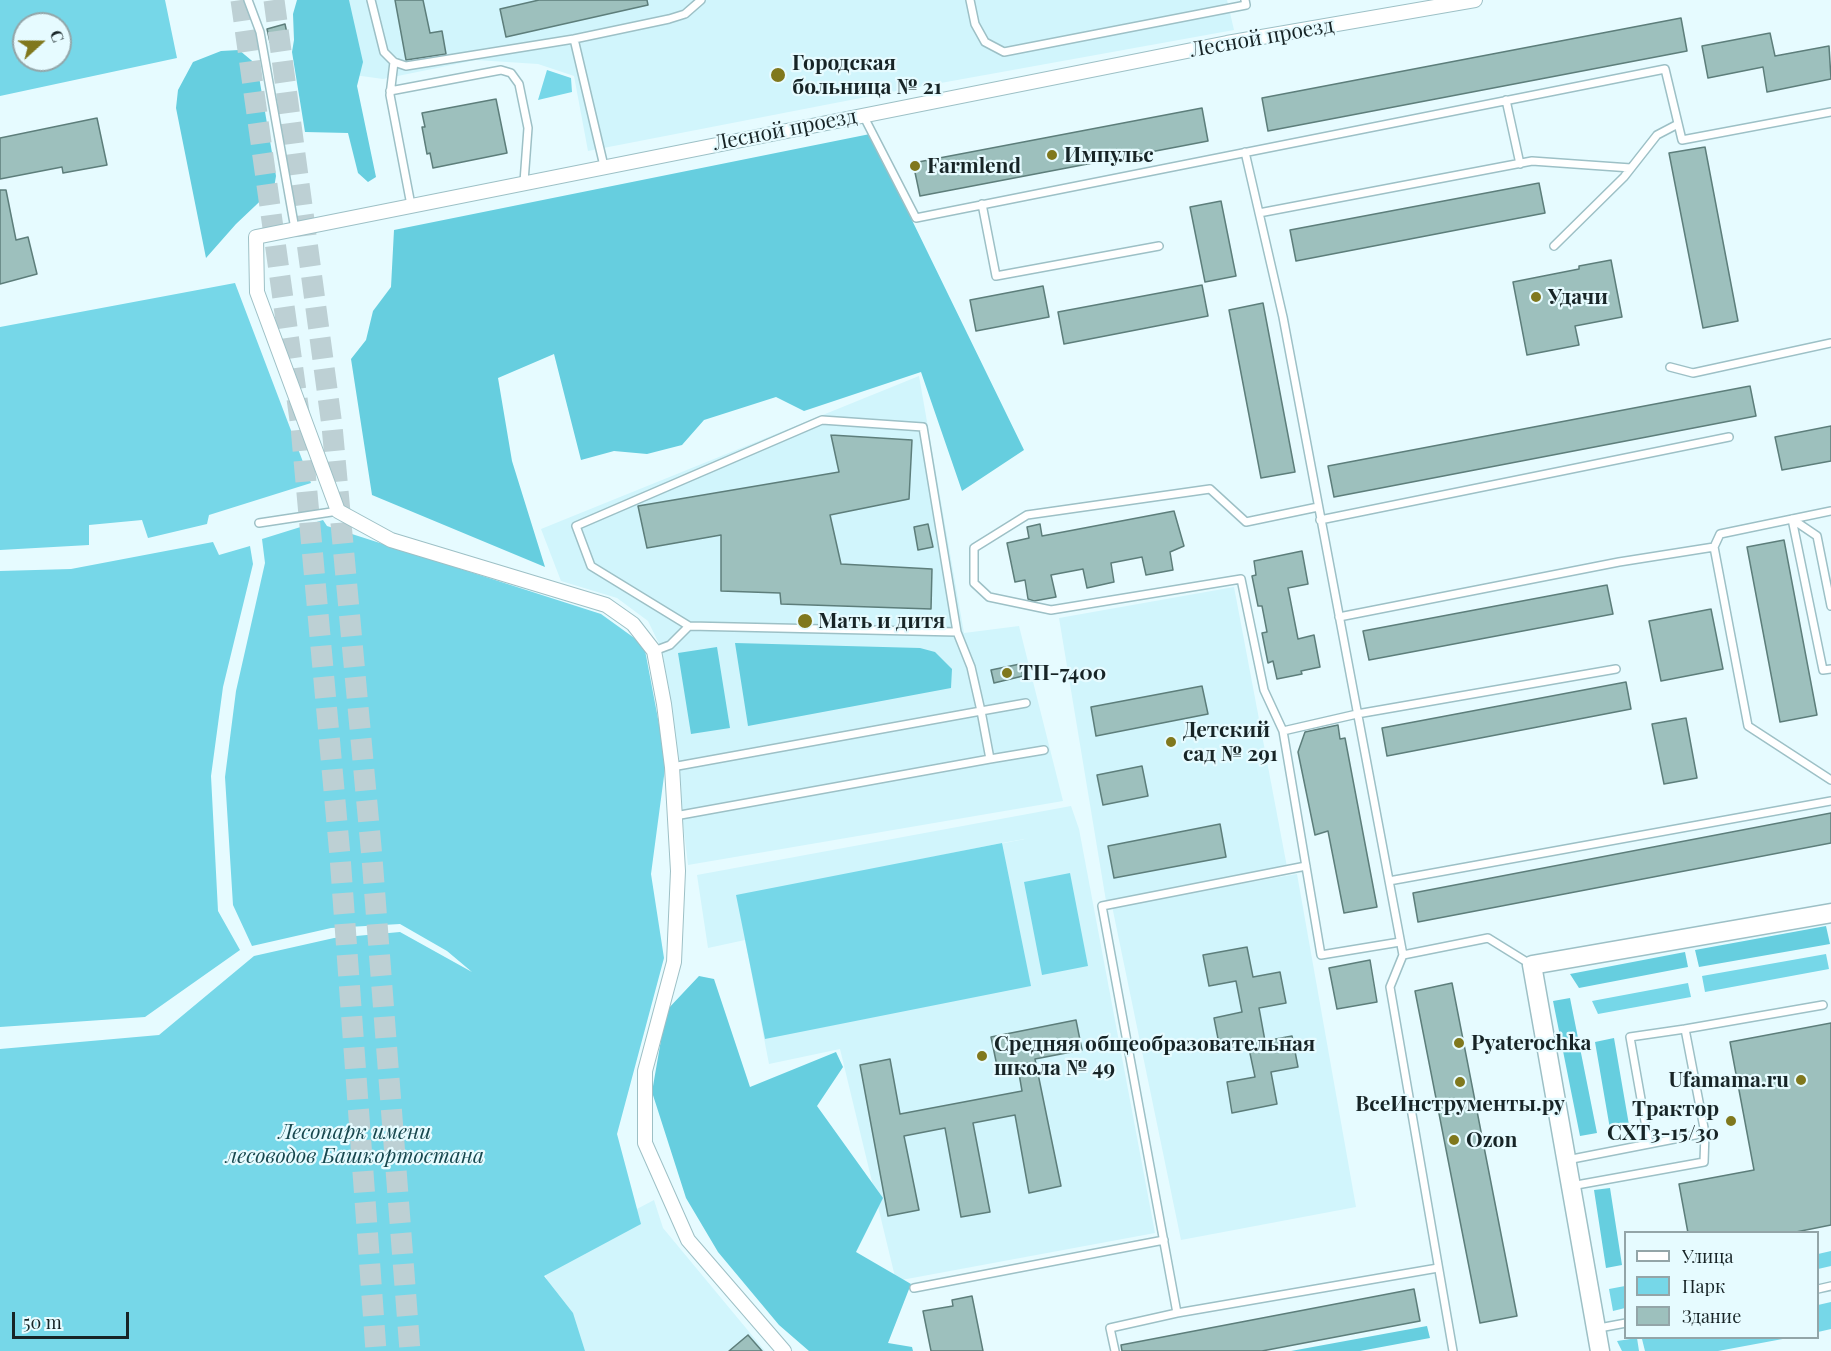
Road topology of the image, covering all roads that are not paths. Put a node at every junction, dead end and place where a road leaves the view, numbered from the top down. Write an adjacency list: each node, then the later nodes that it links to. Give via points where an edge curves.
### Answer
1 (248, 0): 22 (lane, via 260,32)
2 (371, 0): 8 (lane, via 380,42)
3 (701, 0): 7 (lane, via 685,14 669,19)
4 (971, 0): 5 (lane, via 975,24 985,42 1004,52 1246,5)
5 (1245, 0)
6 (1475, 0): 12 (street, Лесной проезд, via 1227,43)
7 (574, 39): 8 (lane, via 406,66); 16 (lane)
8 (394, 62): 9 (lane)
9 (390, 91): 18 (lane, via 501,70 514,74 529,134); 20 (lane)
10 (1506, 100): 13 (lane, via 1665,69); 14 (lane); 15 (lane)
11 (1831, 112): 13 (lane, via 1682,140)
12 (862, 114): 16 (street, Лесной проезд); 19 (lane, via 916,218)
13 (1678, 124): 17 (lane, via 1657,135)
14 (1245, 152): 19 (lane); 21 (lane)
15 (1520, 164): 17 (lane, via 1532,161); 21 (lane)
16 (604, 166): 18 (street, Лесной проезд)
17 (1631, 168): 24 (lane)
18 (524, 182): 20 (street, Лесной проезд)
19 (982, 204): 23 (lane, via 996,276)
20 (411, 205): 22 (street, Лесной проезд)
21 (1259, 213): 28 (lane, via 1283,317)
22 (295, 229): 29 (street, Лесной проезд, via 256,237 257,292)
23 (1160, 246)
24 (1554, 246)
25 (1831, 343): 26 (lane, via 1693,372)
26 (1670, 367)
27 (1729, 437): 32 (lane)
28 (1318, 507): 32 (lane); 45 (lane, via 1246,522 1210,489 1027,514 974,548 974,583 989,597 1051,610 1241,579 1264,690)
29 (338, 511): 33 (lane); 39 (street, via 391,540 606,605 633,624)
30 (1831, 511): 31 (lane)
31 (1792, 519): 34 (lane, via 1720,534); 35 (lane, via 1816,536); 41 (lane, via 1823,670)
32 (1320, 520): 36 (lane)
33 (258, 523)
34 (1714, 547): 36 (lane); 49 (lane, via 1748,726)
35 (1831, 606)
36 (1339, 617): 44 (lane)
37 (689, 626): 38 (lane); 38 (lane, via 591,566 576,526 822,420 923,427); 39 (lane, via 670,645)
38 (957, 632): 43 (lane, via 971,666)
39 (654, 651): 48 (street)
40 (1616, 669): 44 (lane)
41 (1831, 669)
42 (1026, 704): 43 (lane)
43 (981, 711): 47 (lane); 48 (lane)
44 (1357, 714): 45 (lane); 53 (lane)
45 (1283, 731): 52 (lane)
46 (1044, 750): 47 (lane)
47 (990, 759): 51 (lane)
48 (672, 767): 51 (street)
49 (1831, 780)
50 (1831, 801): 53 (lane)
51 (675, 816): 70 (street, via 678,871 674,962 645,1071 645,1143 688,1240)
52 (1306, 866): 55 (lane, via 1321,956); 64 (lane, via 1102,906)
53 (1389, 881): 55 (lane)
54 (1831, 913): 57 (street)
55 (1400, 942): 56 (lane)
56 (1403, 955): 57 (lane, via 1488,938); 65 (lane, via 1390,987)
57 (1532, 965): 62 (street)
58 (1823, 1005): 59 (lane)
59 (1685, 1029): 60 (lane); 61 (lane, via 1630,1037)
60 (1705, 1133): 61 (lane); 63 (lane, via 1704,1162)
61 (1649, 1144): 62 (lane)
62 (1567, 1160): 63 (street)
63 (1571, 1186): 69 (street)
64 (1164, 1240): 66 (lane); 67 (lane)
65 (1438, 1268): 67 (lane); 72 (lane)
66 (914, 1288)
67 (1177, 1313): 71 (lane, via 1110,1328)
68 (1624, 1323): 69 (lane)
69 (1596, 1329): 73 (street)
70 (784, 1351)
71 (1114, 1351)
72 (1453, 1351)
73 (1600, 1351)

